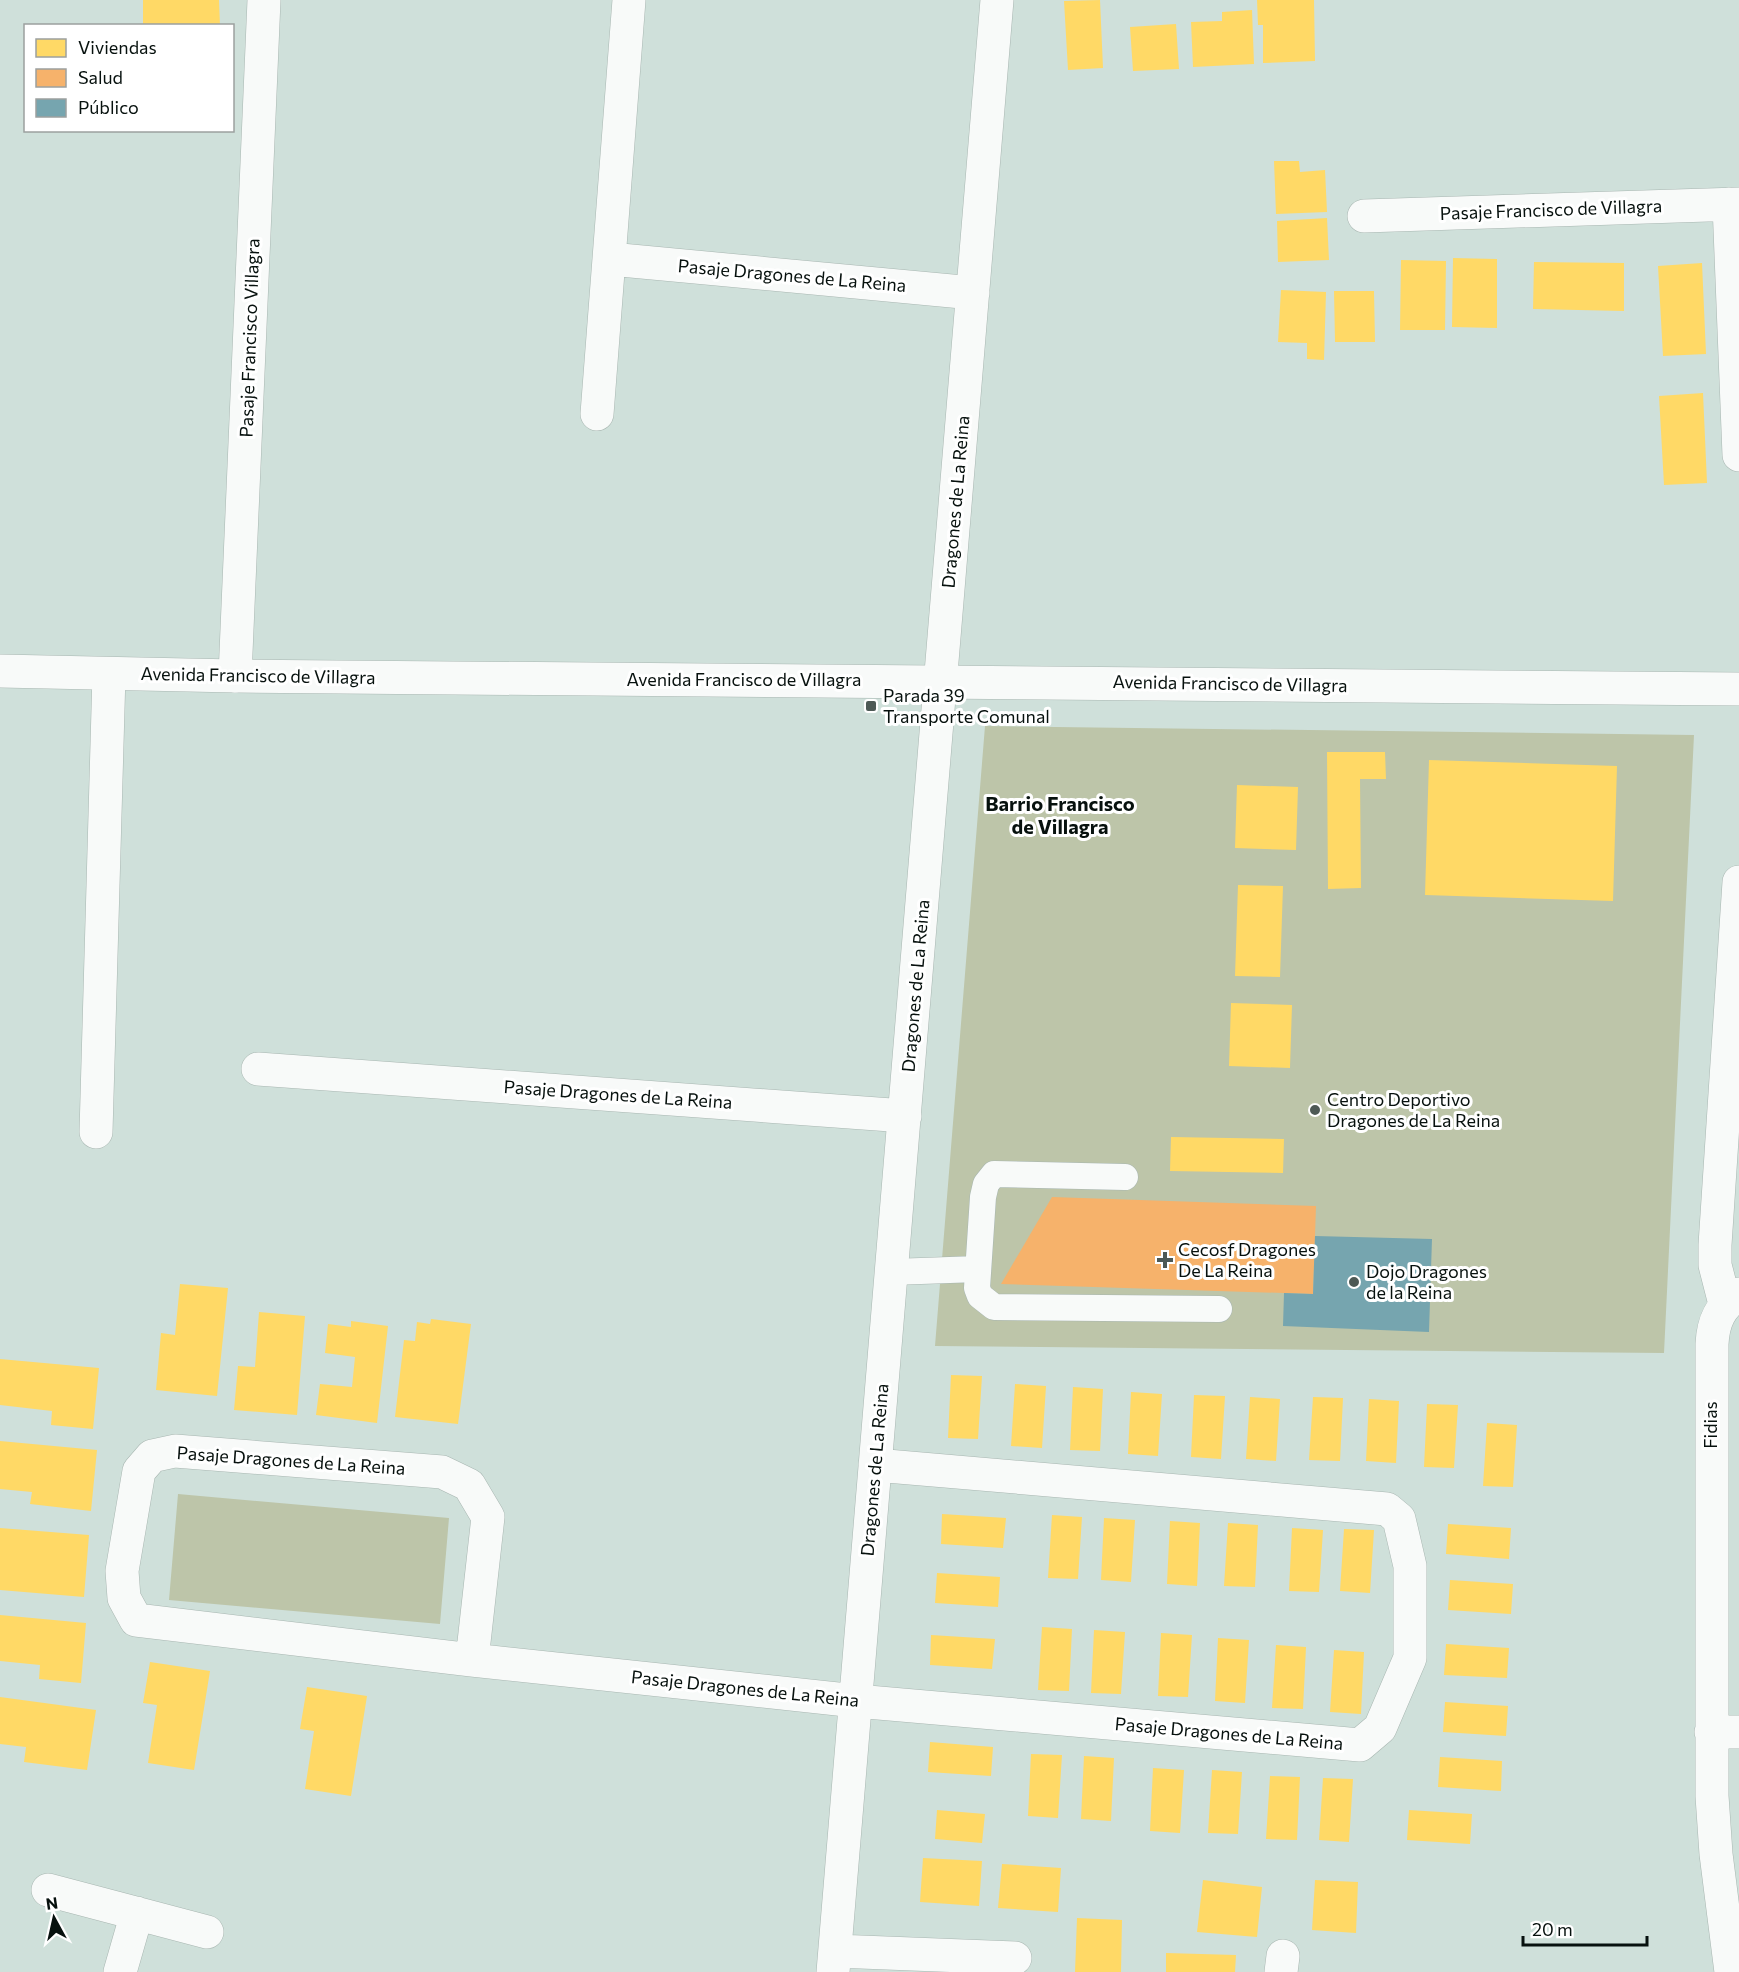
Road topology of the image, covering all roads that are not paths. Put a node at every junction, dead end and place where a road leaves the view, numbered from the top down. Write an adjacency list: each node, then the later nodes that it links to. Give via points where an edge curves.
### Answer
1 (264, 0): 12 (street, Pasaje Francisco Villagra)
2 (630, 0): 6 (street)
3 (997, 0): 7 (street, Dragones de La Reina)
4 (1734, 204): 5 (street, Pasaje Francisco de Villagra); 9 (street)
5 (1364, 216)
6 (610, 259): 7 (street, Pasaje Dragones de La Reina); 8 (street)
7 (974, 293): 13 (street, Dragones de La Reina)
8 (597, 414)
9 (1739, 455)
10 (0, 671): 11 (street, Avenida Francisco de Villagra)
11 (109, 674): 12 (street, Avenida Francisco de Villagra); 18 (street)
12 (235, 676): 13 (street, Avenida Francisco de Villagra)
13 (942, 681): 14 (street, Avenida Francisco de Villagra); 17 (street, Dragones de La Reina)
14 (1739, 689)
15 (1739, 882): 22 (street, Fidias, via 1715,1245 1715,1265)
16 (258, 1069): 17 (street, Pasaje Dragones de La Reina)
17 (905, 1116): 21 (street, Dragones de La Reina)
18 (96, 1132)
19 (1125, 1177): 20 (lane, via 994,1174 983,1197)
20 (978, 1269): 21 (lane); 23 (lane, via 980,1296 994,1307)
21 (892, 1272): 24 (street, Dragones de La Reina)
22 (1732, 1299): 27 (street, Fidias, via 1712,1330)
23 (1219, 1309)
24 (875, 1465): 26 (street, Dragones de La Reina); 26 (street, Pasaje Dragones de La Reina, via 1388,1509 1399,1519 1410,1566 1410,1659 1380,1728 1360,1745)
25 (472, 1660): 25 (street, Pasaje Dragones de La Reina, via 136,1620 124,1598 122,1570 139,1471 152,1456 175,1451 442,1472 469,1485 488,1517); 26 (street, Pasaje Dragones de La Reina)
26 (856, 1701): 32 (street, Dragones de La Reina)
27 (1725, 1732): 34 (street, Fidias, via 1716,1854)
28 (48, 1890): 29 (street)
29 (137, 1913): 30 (street); 33 (street)
30 (207, 1932)
31 (1015, 1958): 32 (street)
32 (834, 1962)
33 (120, 1972)
34 (1731, 1972)

